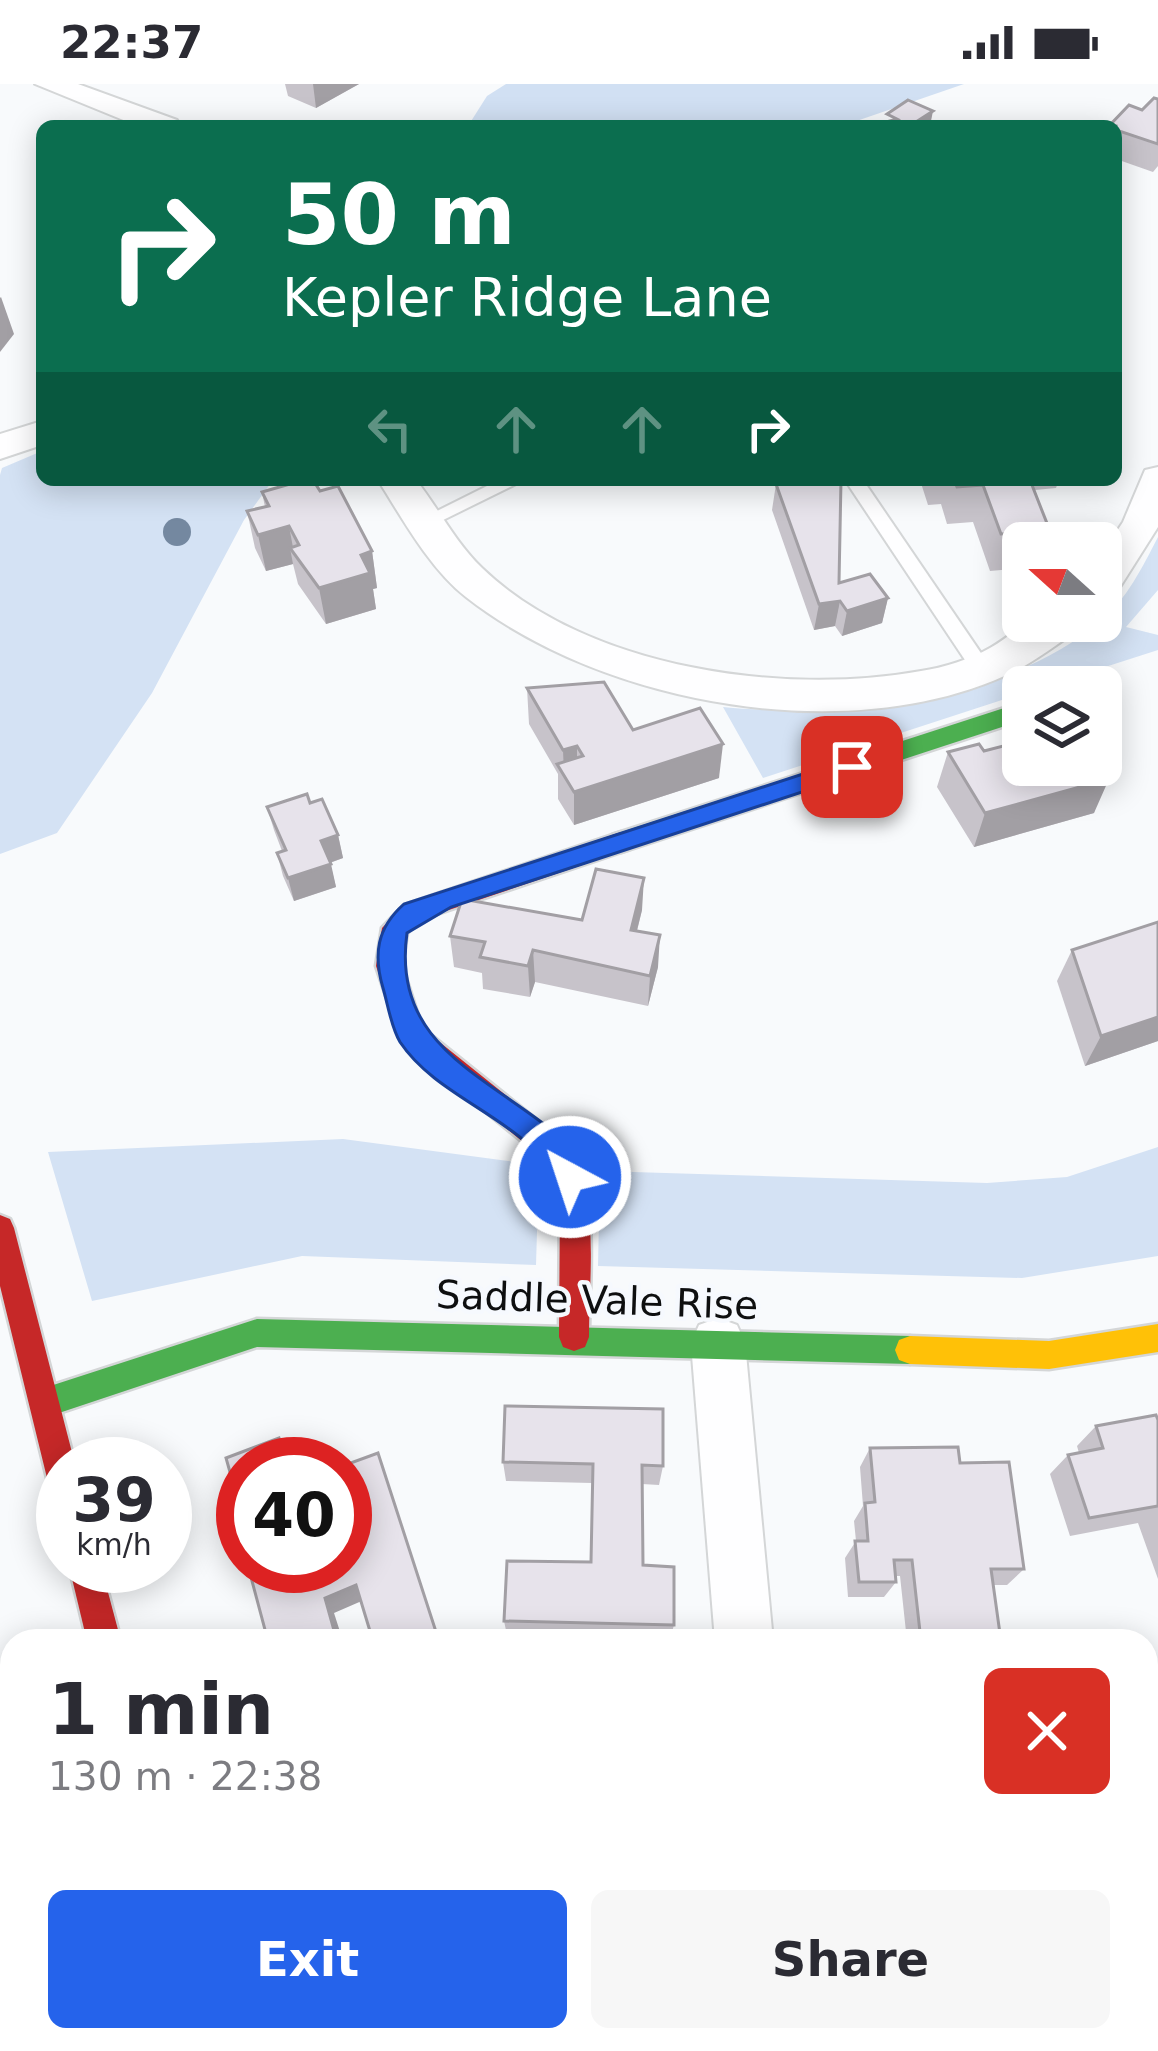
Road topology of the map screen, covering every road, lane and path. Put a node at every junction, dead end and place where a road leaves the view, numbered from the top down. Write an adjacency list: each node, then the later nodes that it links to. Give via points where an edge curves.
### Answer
1 (50, 84): 2 (street)
2 (149, 120)
3 (36, 435): 4 (street)
4 (0, 447)
5 (1158, 479): 10 (street)
6 (400, 486): 9 (street)
7 (502, 486): 9 (lane)
8 (858, 486): 12 (lane)
9 (424, 522): 12 (street, via 459,570 525,619 665,678 766,693 864,692)
10 (1122, 553)
11 (1025, 642): 12 (street)
12 (980, 667)
13 (1002, 718): 15 (street, via 443,899 395,928 389,966 411,1035 563,1158 574,1198)
14 (0, 1228): 18 (street)
15 (574, 1336): 17 (street, Saddle Vale Rise); 18 (street, Saddle Vale Rise, via 257,1334)
16 (1158, 1338): 17 (street, Saddle Vale Rise, via 1049,1355)
17 (718, 1343): 22 (street)
18 (44, 1402): 19 (street)
19 (53, 1437)
20 (92, 1593): 21 (street)
21 (101, 1629)
22 (743, 1629)

